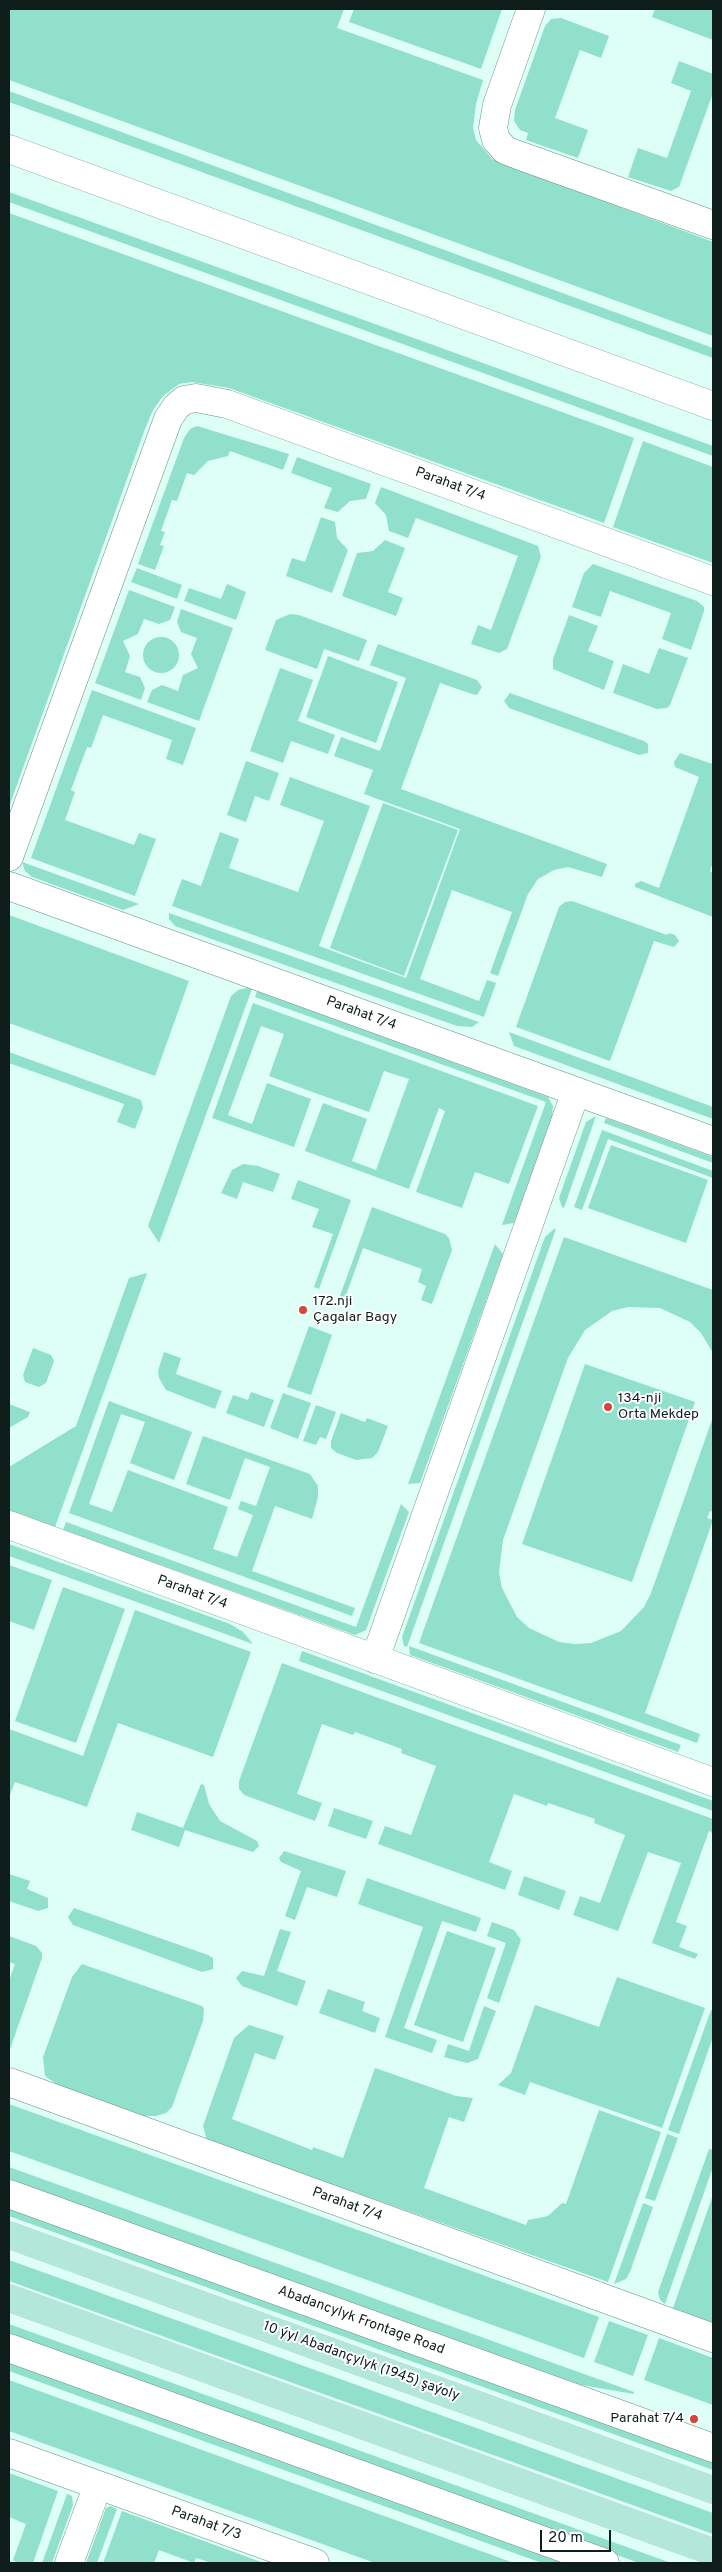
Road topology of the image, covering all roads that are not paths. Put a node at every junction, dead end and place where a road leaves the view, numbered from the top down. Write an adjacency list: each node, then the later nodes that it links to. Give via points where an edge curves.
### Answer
1 (531, 9): 3 (street, via 497,106 492,128 496,140 505,150)
2 (9, 149): 4 (street)
3 (713, 225)
4 (713, 406)
5 (713, 581): 6 (street, Parahat 7/4, via 227,404 196,398 184,400 168,419)
6 (9, 857)
7 (9, 886): 8 (street, Parahat 7/4)
8 (576, 1092): 9 (street, Parahat 7/4); 11 (street)
9 (713, 1141)
10 (9, 1525): 11 (street, Parahat 7/4)
11 (375, 1659): 12 (street, Parahat 7/4)
12 (713, 1782)
13 (9, 2082): 17 (street, Parahat 7/4)
14 (9, 2194): 19 (street, Abadancylyk Frontage Road)
15 (9, 2235): 22 (main road, 10 ýyl Abadançylyk (1945) şaýoly)
16 (9, 2298): 23 (main road)
17 (713, 2338)
18 (9, 2348): 26 (street)
19 (713, 2448)
20 (9, 2453): 21 (street, Parahat 7/3)
21 (98, 2485): 24 (street); 25 (street, Parahat 7/3)
22 (713, 2490)
23 (713, 2552)
24 (69, 2563)
25 (315, 2563)
26 (605, 2563)

